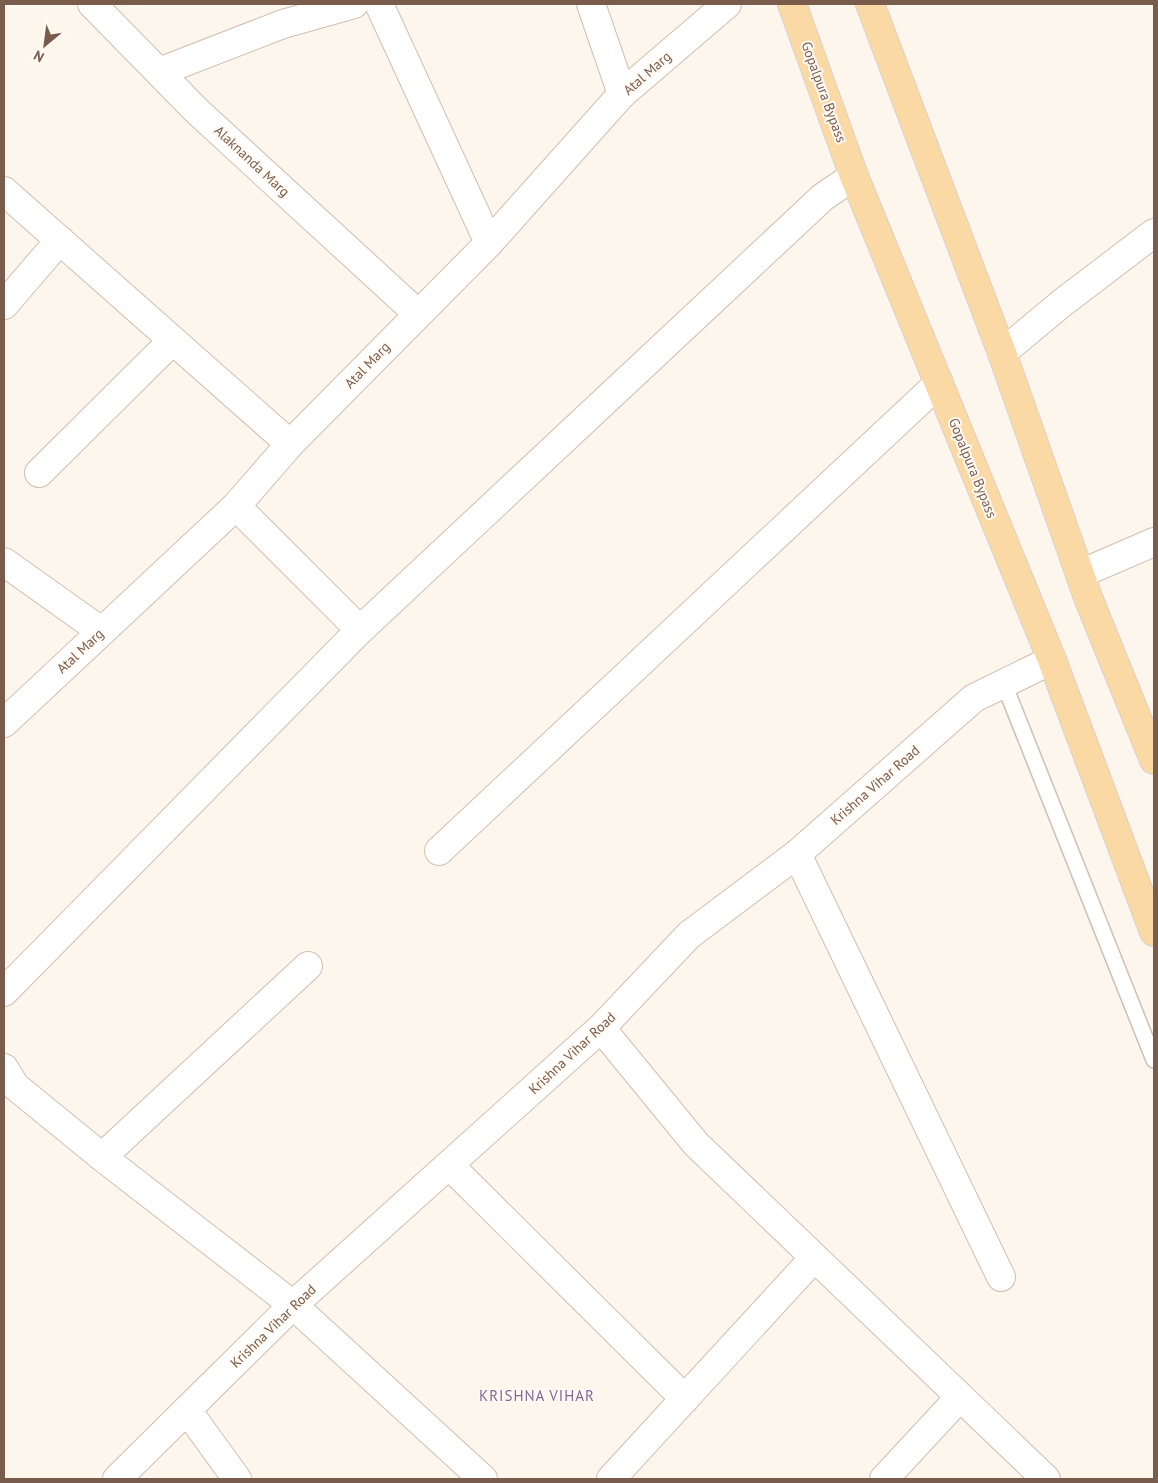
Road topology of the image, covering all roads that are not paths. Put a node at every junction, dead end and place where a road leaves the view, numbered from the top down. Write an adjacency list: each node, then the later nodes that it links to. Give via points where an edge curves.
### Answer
1 (92, 4): 8 (street, Alaknanda Marg)
2 (354, 4): 8 (street, via 284,24)
3 (379, 4): 14 (street)
4 (591, 4): 9 (street)
5 (727, 4): 9 (street, Atal Marg)
6 (792, 4): 10 (main road, Gopalpura Bypass)
7 (870, 4): 18 (main road)
8 (159, 72): 16 (street, Alaknanda Marg)
9 (622, 94): 14 (street, Atal Marg)
10 (854, 176): 19 (main road, Gopalpura Bypass); 26 (street, via 823,197)
11 (4, 191): 13 (street)
12 (1154, 234): 18 (street)
13 (60, 240): 15 (street); 17 (street)
14 (489, 243): 16 (street, Atal Marg)
15 (4, 306)
16 (417, 314): 20 (street, Atal Marg)
17 (172, 341): 20 (street); 21 (street)
18 (1002, 352): 25 (main road)
19 (938, 383): 28 (main road, Gopalpura Bypass); 32 (street)
20 (290, 444): 22 (street, Atal Marg)
21 (40, 473)
22 (236, 506): 26 (street); 27 (street, Atal Marg)
23 (1154, 542): 25 (street)
24 (4, 562): 27 (street)
25 (1080, 574): 31 (main road)
26 (360, 630): 36 (street)
27 (101, 631): 30 (street, Atal Marg)
28 (1052, 660): 29 (street, Krishna Vihar Road); 34 (main road, Gopalpura Bypass)
29 (1004, 684): 33 (street, Krishna Vihar Road, via 974,698); 38 (lane)
30 (4, 724)
31 (1154, 760)
32 (439, 851)
33 (797, 854): 37 (street, Krishna Vihar Road, via 689,935); 43 (street)
34 (1154, 932)
35 (308, 966): 40 (street)
36 (4, 992)
37 (601, 1028): 41 (street, Krishna Vihar Road); 42 (street, via 696,1144)
38 (1154, 1060)
39 (7, 1085): 40 (street)
40 (102, 1157): 44 (street)
41 (449, 1165): 44 (street, Krishna Vihar Road); 46 (street)
42 (814, 1258): 45 (street); 46 (street)
43 (1002, 1277)
44 (293, 1305): 47 (street, Krishna Vihar Road); 50 (street)
45 (960, 1397): 52 (street); 53 (street)
46 (685, 1399): 51 (street)
47 (186, 1410): 48 (street, Krishna Vihar Road); 49 (street)
48 (117, 1479)
49 (237, 1479)
50 (483, 1479)
51 (611, 1479)
52 (884, 1479)
53 (1046, 1479)

